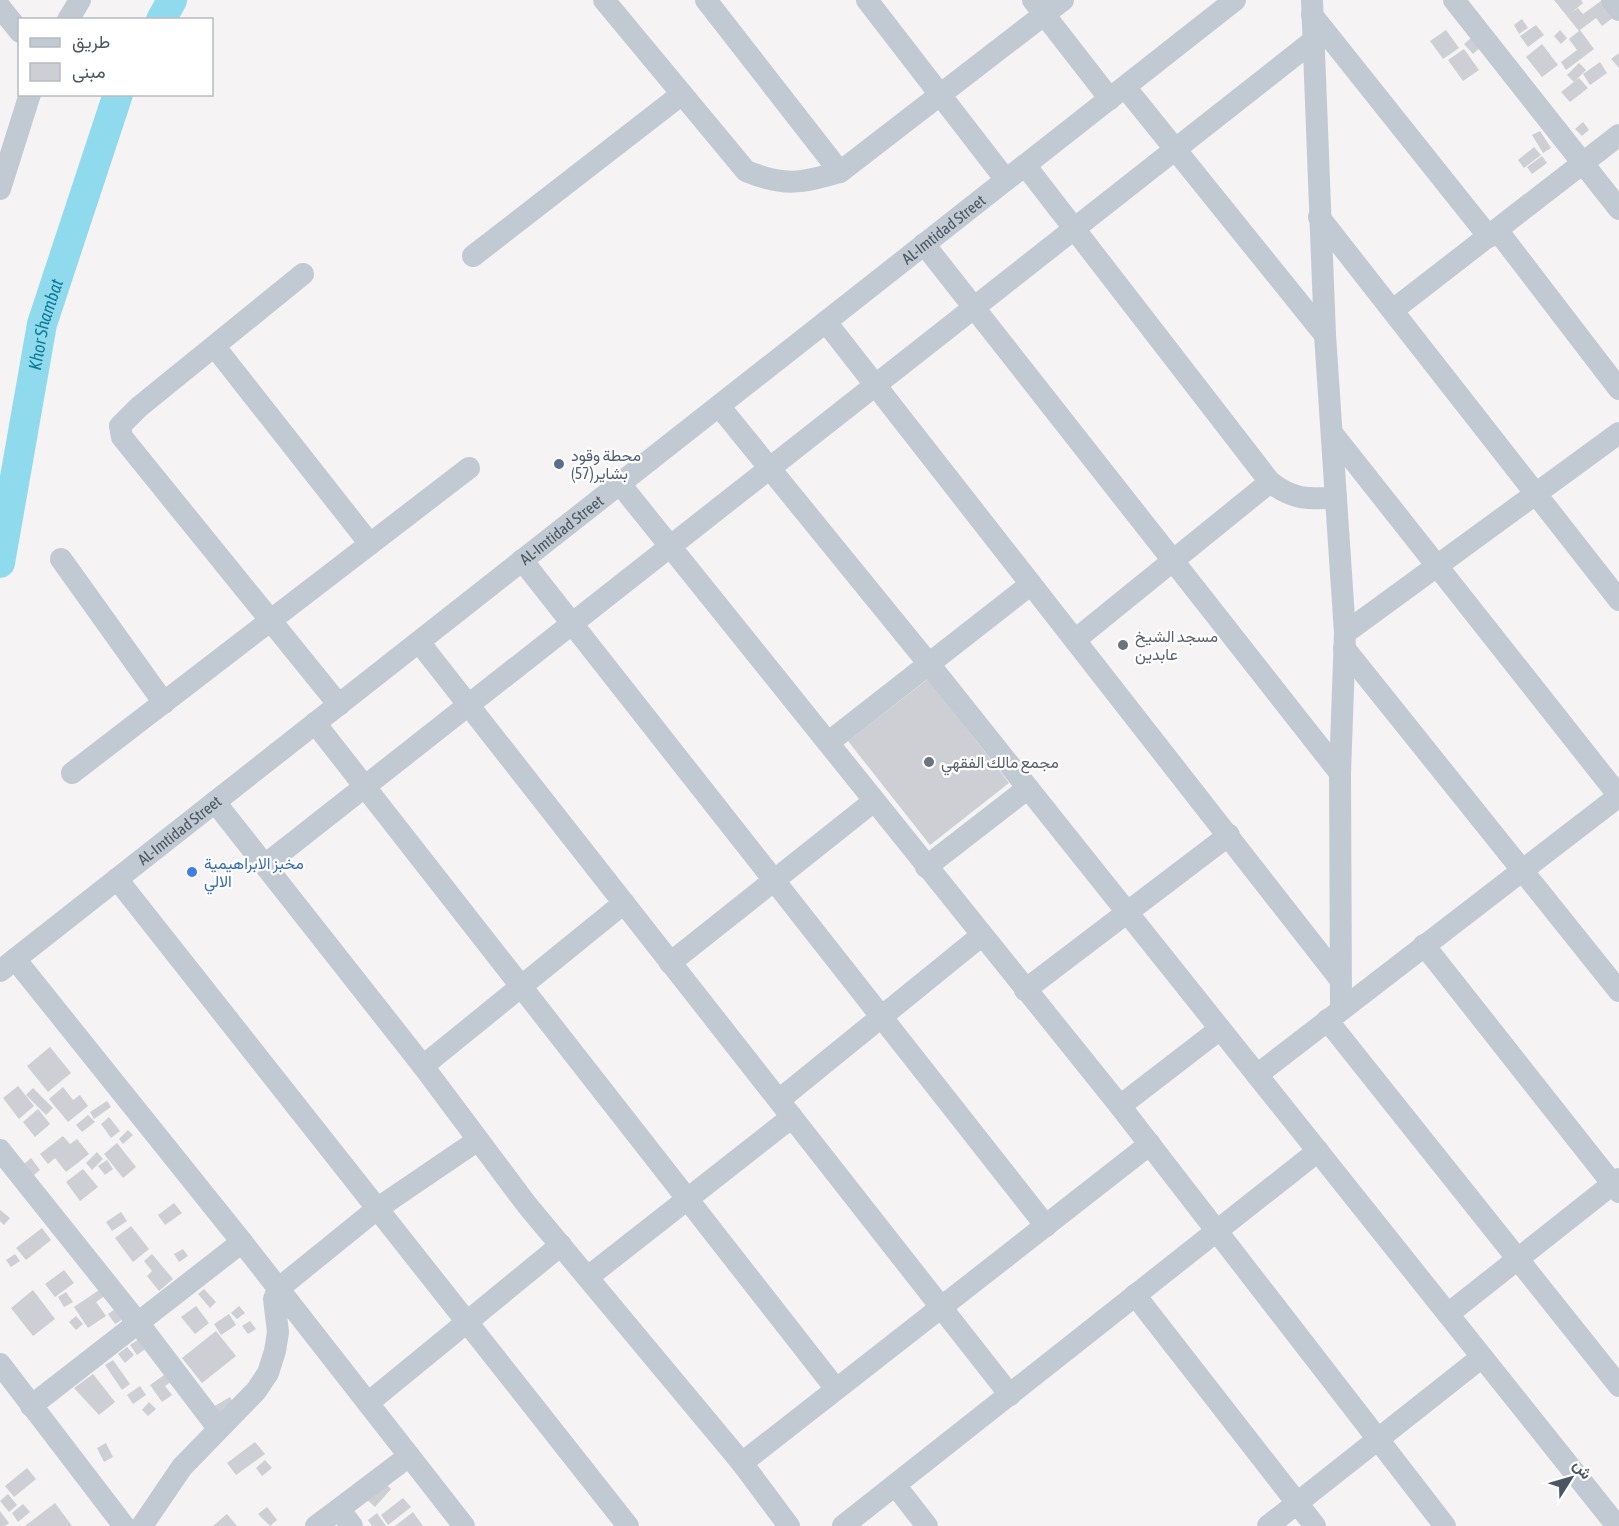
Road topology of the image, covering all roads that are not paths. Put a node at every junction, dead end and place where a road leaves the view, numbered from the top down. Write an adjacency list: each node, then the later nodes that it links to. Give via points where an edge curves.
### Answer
1 (80, 0): 14 (street)
2 (604, 0): 18 (street)
3 (706, 0): 25 (street)
4 (867, 0): 19 (street)
5 (1063, 0): 9 (street)
6 (1235, 0): 12 (street, AL-Imtidad Street)
7 (1454, 0): 23 (street)
8 (1612, 0): 13 (street)
9 (1039, 7): 17 (street); 19 (street)
10 (1312, 7): 16 (street); 31 (street)
11 (0, 8): 15 (street)
12 (1209, 8): 17 (street, AL-Imtidad Street)
13 (1619, 10)
14 (69, 18)
15 (18, 30)
16 (1313, 41): 22 (street); 29 (street)
17 (1117, 93): 22 (street); 24 (street, AL-Imtidad Street)
18 (682, 94): 25 (street, via 746,171 773,182 805,182); 33 (street)
19 (942, 94): 25 (street); 26 (street)
20 (29, 96): 27 (street)
21 (1619, 135): 23 (street)
22 (1174, 149): 30 (street); 38 (street)
23 (1584, 163): 28 (street); 31 (street)
24 (1025, 165): 26 (street, AL-Imtidad Street); 30 (street)
25 (840, 172)
26 (1006, 180): 32 (street, AL-Imtidad Street)
27 (0, 189)
28 (1619, 209)
29 (1319, 217): 36 (street); 38 (street)
30 (1073, 230): 35 (street); 47 (street)
31 (1493, 234): 36 (street); 41 (street)
32 (924, 244): 35 (street); 37 (street, AL-Imtidad Street)
33 (473, 256)
34 (303, 274): 39 (street)
35 (974, 307): 40 (street); 55 (street)
36 (1393, 310): 49 (street)
37 (826, 322): 40 (street); 42 (street, AL-Imtidad Street)
38 (1324, 335): 43 (street)
39 (216, 347): 51 (street); 59 (street, via 125,418 120,426 122,436)
40 (875, 386): 46 (street); 57 (street)
41 (1619, 389)
42 (719, 406): 46 (street); 48 (street, AL-Imtidad Street)
43 (1332, 433): 50 (street); 56 (street)
44 (1619, 433): 49 (street)
45 (469, 468): 51 (street)
46 (770, 468): 52 (street); 64 (street)
47 (1270, 482): 50 (street, via 1285,494); 55 (street)
48 (620, 484): 52 (street); 54 (street, AL-Imtidad Street)
49 (1536, 494): 56 (street); 58 (street)
50 (1336, 498): 62 (street)
51 (370, 544): 59 (street)
52 (670, 546): 60 (street); 69 (street)
53 (61, 559): 65 (street)
54 (522, 560): 60 (street); 63 (street, AL-Imtidad Street)
55 (1173, 561): 61 (street); 71 (street)
56 (1438, 566): 62 (street); 79 (street, via 1619,796)
57 (1031, 584): 61 (street); 64 (street)
58 (1619, 600)
59 (273, 620): 65 (street); 66 (street)
60 (571, 622): 67 (street); 81 (street)
61 (1075, 640): 76 (street)
62 (1344, 641): 71 (street); 79 (street)
63 (419, 642): 66 (street, AL-Imtidad Street); 67 (street)
64 (929, 664): 69 (street); 73 (street)
65 (164, 703): 70 (street)
66 (339, 705): 68 (street, AL-Imtidad Street)
67 (470, 705): 72 (street); 82 (street)
68 (315, 723): 72 (street); 75 (street, AL-Imtidad Street)
69 (829, 742): 74 (street)
70 (72, 772)
71 (1340, 773): 88 (street)
72 (366, 788): 77 (street); 89 (street)
73 (1028, 788): 78 (street); 83 (street)
74 (874, 801): 78 (street); 81 (street)
75 (215, 802): 77 (street); 80 (street, AL-Imtidad Street)
76 (1229, 835): 83 (street); 88 (street)
77 (265, 865): 95 (street)
78 (926, 867): 84 (street)
79 (1524, 870): 85 (street); 91 (street)
80 (117, 879): 87 (street, AL-Imtidad Street); 105 (street)
81 (774, 881): 86 (street); 93 (street)
82 (624, 903): 86 (street); 89 (street)
83 (1126, 912): 90 (street); 94 (street)
84 (981, 936): 90 (street); 93 (street)
85 (1424, 945): 92 (street); 103 (street)
86 (670, 963): 98 (street)
87 (8, 965): 108 (street)
88 (1339, 978): 92 (street)
89 (523, 986): 95 (street); 104 (street)
90 (1025, 990): 97 (street)
91 (1619, 991)
92 (1334, 1015): 96 (street); 110 (street)
93 (881, 1018): 98 (street); 106 (street)
94 (1220, 1029): 96 (street); 97 (street)
95 (423, 1066): 99 (street)
96 (1257, 1075): 102 (street)
97 (1120, 1106): 100 (street)
98 (785, 1108): 104 (street); 114 (street)
99 (478, 1140): 105 (street); 109 (street)
100 (1150, 1144): 106 (street); 107 (street)
101 (0, 1150): 117 (street)
102 (1318, 1151): 107 (street); 115 (street)
103 (1617, 1185): 110 (street)
104 (689, 1198): 111 (street); 121 (street)
105 (378, 1208): 112 (street); 116 (street)
106 (1046, 1226): 114 (street)
107 (1216, 1232): 113 (street); 126 (street)
108 (242, 1242): 112 (street); 117 (street)
109 (561, 1245): 111 (street); 116 (street)
110 (1518, 1258): 115 (street); 120 (street)
111 (588, 1277): 128 (street)
112 (278, 1289): 123 (street); 125 (street, via 274,1299 277,1342 268,1373 256,1391)
113 (1135, 1295): 122 (street); 130 (street)
114 (941, 1308): 121 (street); 122 (street)
115 (1448, 1314): 118 (street)
116 (468, 1323): 123 (street); 136 (street)
117 (139, 1324): 124 (street); 125 (street)
118 (1482, 1357): 126 (street); 143 (street)
119 (0, 1364): 124 (street)
120 (1619, 1386)
121 (836, 1389): 128 (street)
122 (1010, 1395): 129 (street)
123 (368, 1403): 127 (street)
124 (32, 1406): 132 (street)
125 (218, 1428): 133 (street, via 182,1467)
126 (1377, 1440): 130 (street); 142 (street)
127 (409, 1456): 131 (street); 135 (street)
128 (741, 1463): 137 (street)
129 (895, 1485): 138 (street); 139 (street)
130 (1297, 1503): 140 (street); 141 (street)
131 (346, 1517): 134 (street)
132 (113, 1522)
133 (142, 1526)
134 (316, 1526)
135 (464, 1526)
136 (628, 1526)
137 (789, 1526)
138 (843, 1526)
139 (927, 1526)
140 (1268, 1526)
141 (1315, 1526)
142 (1445, 1526)
143 (1617, 1526)

